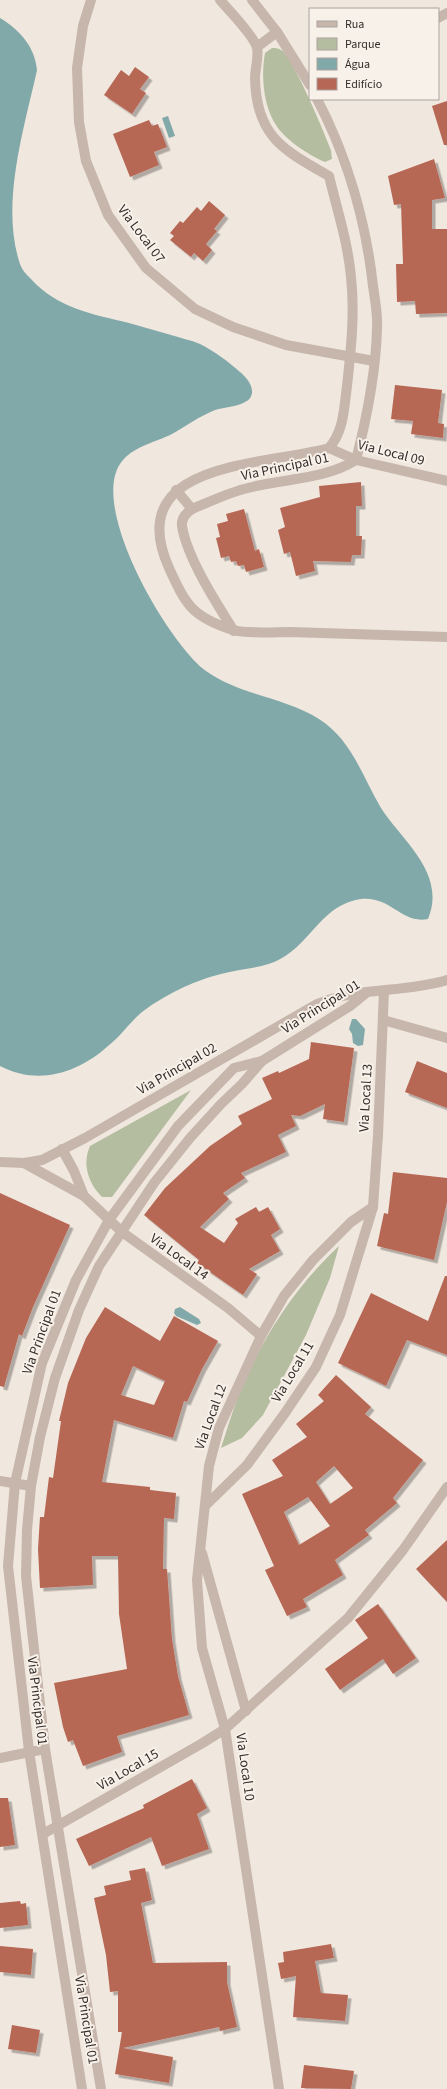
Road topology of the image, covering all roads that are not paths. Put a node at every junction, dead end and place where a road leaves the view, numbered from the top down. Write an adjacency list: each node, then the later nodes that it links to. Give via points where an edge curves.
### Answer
1 (91, 0): 10 (street, Via Local 07, via 83,26 77,68 79,122 86,161 108,215 146,268 195,309 233,327 286,346)
2 (220, 0): 5 (street, via 235,15)
3 (252, 0): 4 (street)
4 (277, 32): 5 (street); 6 (street)
5 (257, 47): 9 (street, via 256,92 263,123 273,139 290,153)
6 (309, 83)
7 (318, 100): 8 (street, via 329,121)
8 (346, 170): 9 (street); 11 (street, via 361,213 370,260 378,328)
9 (329, 176): 10 (street, Via Principal 01, via 351,276 353,328)
10 (350, 358): 11 (street); 12 (street, Via Principal 01, via 343,422 337,440)
11 (374, 362): 13 (street, via 367,417)
12 (330, 448): 13 (street, Via Local 09); 15 (street, Via Principal 01, via 201,476)
13 (356, 460): 14 (street, Via Local 09); 16 (street, Via Principal 01, via 324,475 243,489)
14 (447, 481)
15 (176, 490): 16 (street); 17 (street, Via Principal 01, via 166,502 161,514 159,532 163,554 183,599 190,607 201,617)
16 (192, 509): 17 (street, via 185,514 182,526 194,562)
17 (234, 631): 18 (street, Via Principal 01)
18 (447, 637)
19 (447, 980): 20 (street, Via Principal 01)
20 (384, 990): 21 (street, Via Principal 01); 22 (street, Via Local 13)
21 (366, 993): 24 (street, Via Principal 01, via 350,1006); 25 (street, Via Principal 02, via 350,993 317,1004)
22 (383, 1020): 23 (street); 29 (street, Via Local 13)
23 (447, 1038)
24 (262, 1061): 30 (street, Via Principal 01, via 234,1068 178,1126); 31 (street, Via Principal 01, via 190,1138 154,1183)
25 (62, 1150): 27 (street, Via Principal 02, via 42,1160); 28 (street, Via Local 14)
26 (0, 1162): 27 (street, Via Principal 02)
27 (24, 1163): 28 (street, Via Local 14)
28 (84, 1196): 30 (street, Via Local 14)
29 (373, 1207): 32 (street, Via Local 12, via 351,1222 313,1260 284,1296); 37 (street, Via Local 11, via 340,1315 316,1367 247,1465)
30 (109, 1220): 31 (street, Via Local 14); 34 (street, Via Principal 01, via 76,1280 42,1363)
31 (122, 1232): 32 (street, Via Local 14, via 228,1308); 35 (street, Via Principal 01, via 99,1266 79,1310 55,1378)
32 (261, 1336): 37 (street, Via Local 12, via 219,1428 209,1466)
33 (0, 1481): 34 (street)
34 (15, 1483): 35 (street); 42 (street, Via Principal 01, via 8,1566)
35 (31, 1486): 41 (street, Via Principal 01, via 26,1576)
36 (447, 1487): 39 (street, Via Local 10, via 403,1550 348,1618)
37 (205, 1506): 38 (street, Via Local 12)
38 (201, 1547): 39 (street); 40 (street, Via Local 12, via 197,1580 202,1648)
39 (246, 1711): 40 (street, Via Local 10)
40 (225, 1729): 44 (street, Via Local 15); 48 (street, Via Local 10)
41 (45, 1749): 42 (street); 44 (street, Via Principal 01)
42 (29, 1751): 43 (street); 45 (street, Via Principal 01)
43 (0, 1758)
44 (58, 1826): 45 (street, Via Local 15); 47 (street, Via Principal 01)
45 (43, 1834): 46 (street, Via Principal 01)
46 (82, 2089)
47 (100, 2089)
48 (279, 2089)

